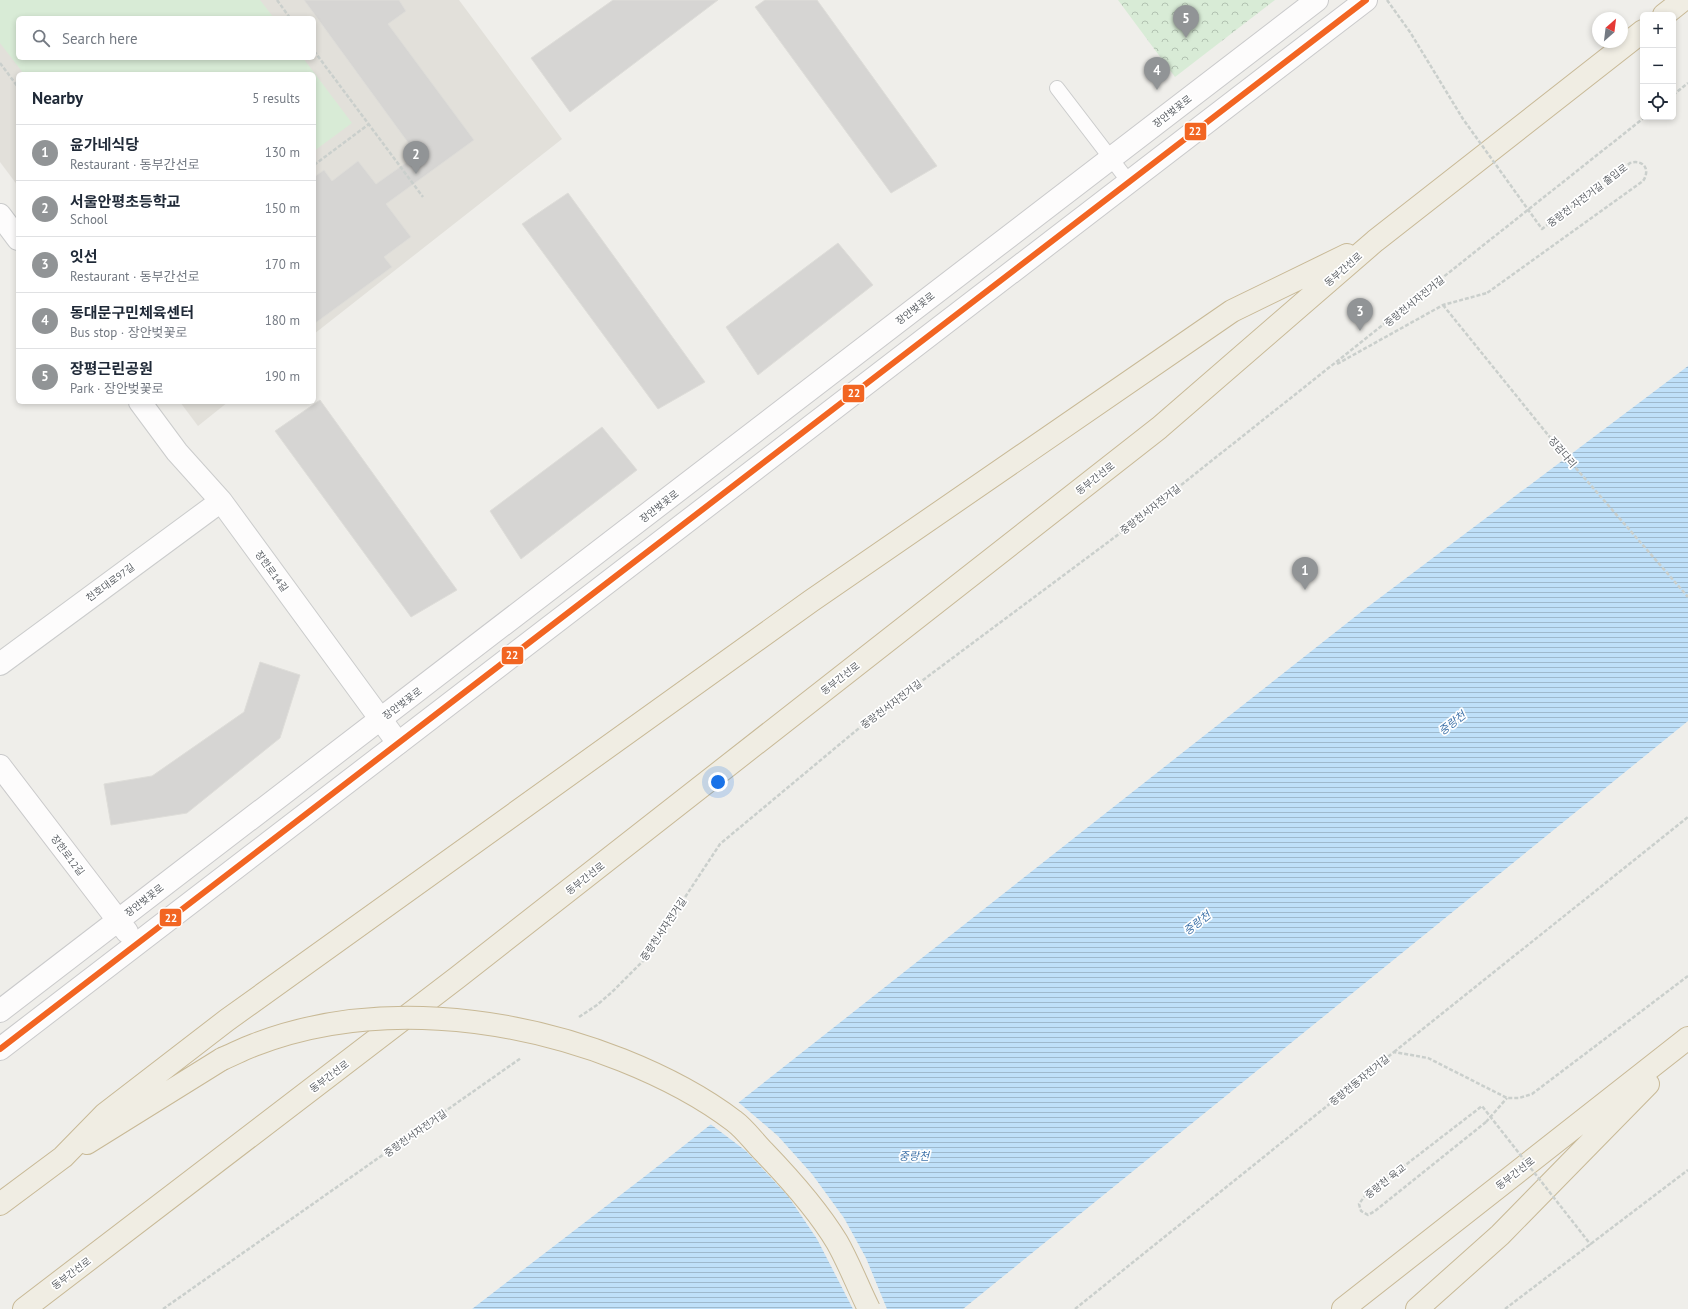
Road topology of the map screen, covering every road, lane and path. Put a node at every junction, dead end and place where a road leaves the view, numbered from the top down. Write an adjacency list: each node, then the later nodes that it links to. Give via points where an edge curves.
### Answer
1 (277, 0): 7 (path)
2 (1316, 0): 17 (street, 장안벚꽃로)
3 (1366, 0): 19 (street)
4 (1387, 0): 24 (path, 중랑천 자전거길 출입로, bridge, via 1410,32 1463,118 1542,229 1630,163 1636,161 1643,164 1646,169 1642,181 1486,293)
5 (1684, 0): 6 (highway)
6 (1668, 12)
7 (289, 16)
8 (1640, 33): 23 (highway, 동부간선로)
9 (316, 53): 16 (path)
10 (0, 63): 12 (path)
11 (1688, 83): 14 (path)
12 (16, 84)
13 (1057, 88): 17 (lane)
14 (1676, 93)
15 (1641, 120): 25 (path, 중랑천서자전거길)
16 (369, 124): 18 (path); 20 (path)
17 (1110, 159): 19 (lane); 30 (street, 장안벚꽃로)
18 (316, 164)
19 (1129, 182): 31 (street)
20 (423, 197)
21 (0, 215): 22 (street)
22 (16, 236)
23 (1375, 241): 45 (highway, via 1232,311 817,596 227,1020 105,1114); 49 (highway, 동부간선로, via 1153,433 458,977)
24 (1443, 304): 25 (path, 중랑천 자전거길 출입로); 28 (path, 징검다리, via 1561,451)
25 (1330, 368): 38 (path, 중랑천서자전거길, via 1117,536 864,724 720,844 643,961 597,1005)
26 (141, 404): 27 (street, 장한로14길, via 177,452)
27 (221, 501): 29 (street, 천호대로97길); 30 (street, 장한로14길)
28 (1688, 597)
29 (0, 664)
30 (380, 720): 31 (street, 장한로14길); 34 (street, 장안벚꽃로)
31 (398, 744): 35 (street)
32 (0, 766): 34 (street, 장한로12길)
33 (1688, 817): 42 (path)
34 (118, 920): 35 (street, 장한로12길); 37 (street, 장안벚꽃로)
35 (135, 944): 41 (street)
36 (1688, 976): 44 (path, via 1532,1094)
37 (0, 1011)
38 (573, 1020)
39 (1688, 1038): 53 (highway, 동부간선로)
40 (1688, 1043): 54 (highway, via 1500,1235)
41 (0, 1049)
42 (1394, 1052): 44 (path, 중랑천동자전거길, via 1428,1058); 52 (path, 중랑천동자전거길)
43 (525, 1055): 50 (path, 중랑천서자전거길)
44 (1507, 1098): 48 (path, 중랑천 육교, bridge, via 1486,1122 1374,1211 1368,1215 1361,1211 1359,1204 1364,1197 1482,1106)
45 (63, 1157): 47 (highway); 51 (highway, bridge, via 222,1060 254,1045 297,1032 335,1024 420,1018 470,1020 518,1028 559,1038 648,1070 691,1092 736,1122 806,1199 837,1242)
46 (1688, 1170): 48 (path)
47 (0, 1204)
48 (1591, 1245): 55 (path)
49 (24, 1309)
50 (163, 1309)
51 (869, 1309)
52 (1075, 1309)
53 (1343, 1309)
54 (1417, 1309)
55 (1506, 1309)

